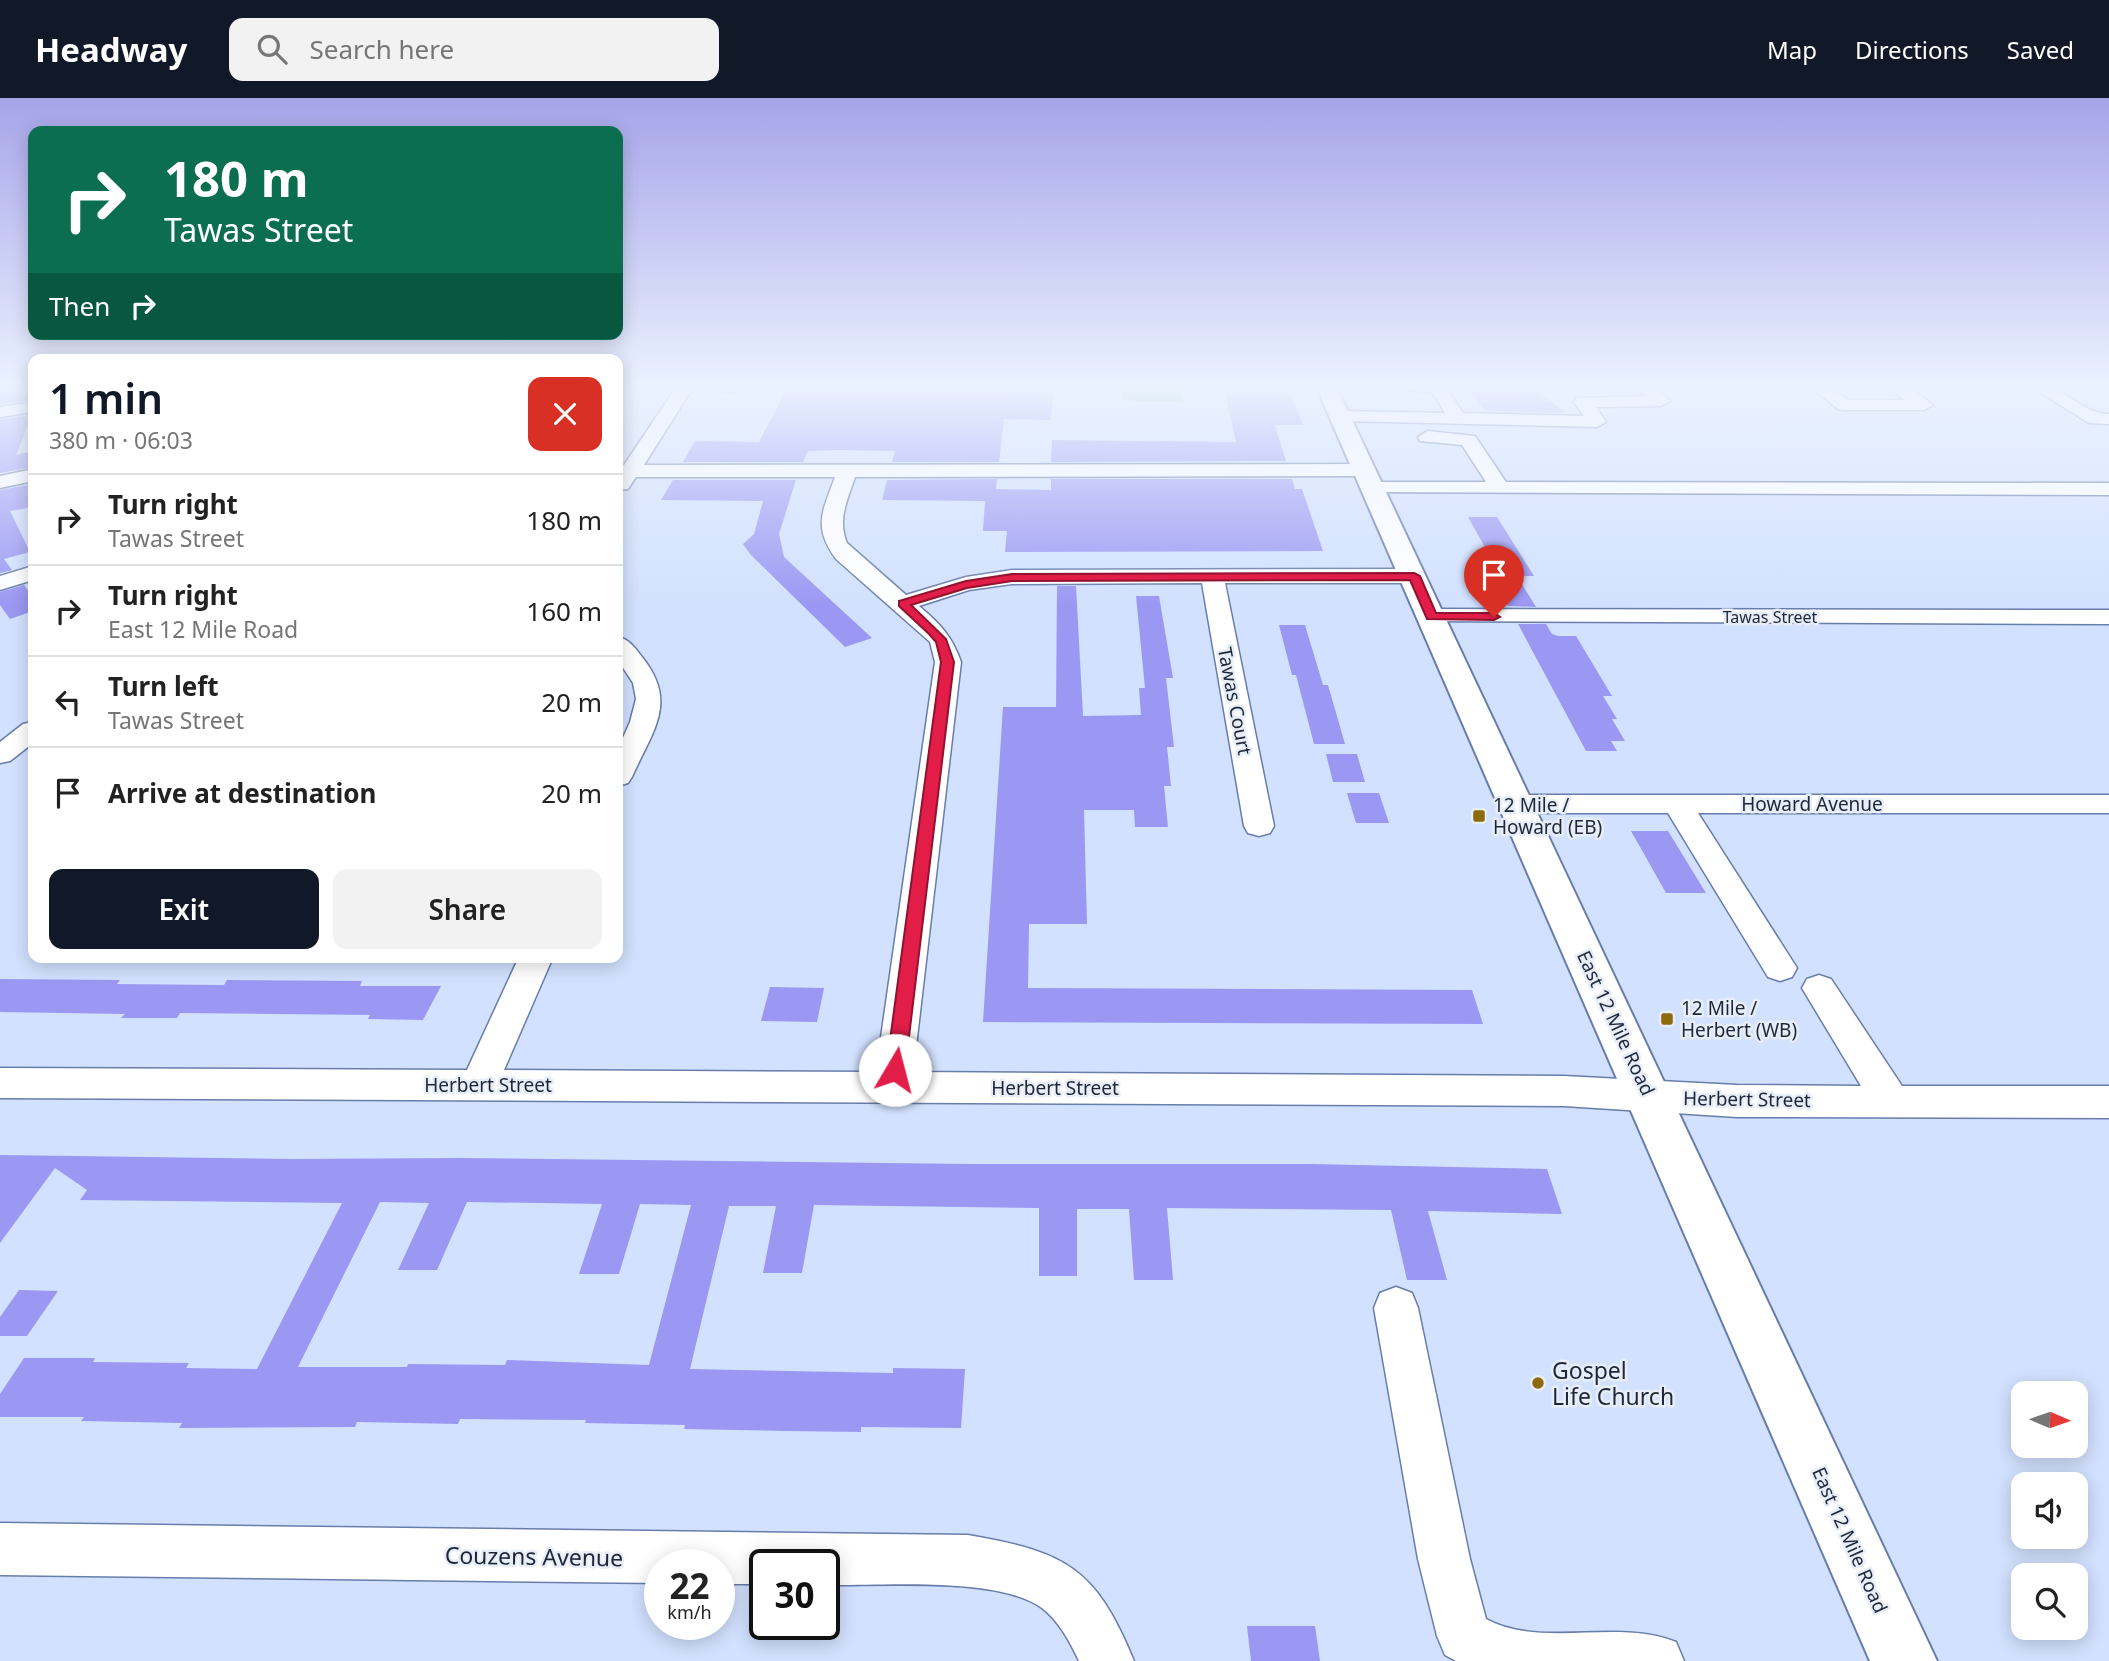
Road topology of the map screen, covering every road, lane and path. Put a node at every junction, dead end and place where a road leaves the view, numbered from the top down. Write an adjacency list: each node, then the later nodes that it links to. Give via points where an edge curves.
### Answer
1 (1362, 459): 6 (main road, East 12 Mile Road)
2 (1481, 459): 8 (street)
3 (847, 470): 4 (street); 6 (street); 14 (street, via 830,525 832,540)
4 (624, 471)
5 (28, 476): 7 (street)
6 (1368, 479): 8 (street); 12 (main road, East 12 Mile Road)
7 (0, 482)
8 (1500, 488): 9 (street)
9 (2109, 489)
10 (28, 575): 13 (street)
11 (1212, 576): 12 (street); 14 (street, via 1012,577 966,584); 25 (street, Tawas Court)
12 (1414, 576): 15 (main road, East 12 Mile Road)
13 (0, 583)
14 (903, 604): 31 (street, via 934,631 948,662)
15 (1432, 616): 16 (street, Tawas Street); 22 (main road, East 12 Mile Road)
16 (2109, 618)
17 (623, 651): 19 (street, via 648,688 648,709)
18 (28, 734): 20 (street)
19 (627, 737): 21 (street)
20 (0, 755)
21 (623, 755)
22 (1516, 804): 23 (street, Howard Avenue); 32 (main road, East 12 Mile Road)
23 (1677, 804): 24 (street, Howard Avenue); 27 (street)
24 (2109, 804)
25 (1259, 826)
26 (533, 963): 30 (street)
27 (1780, 968)
28 (1819, 988): 33 (street)
29 (0, 1083): 30 (street, Herbert Street)
30 (478, 1085): 31 (street, Herbert Street)
31 (893, 1087): 32 (street, Herbert Street, via 1564,1091)
32 (1651, 1097): 33 (street, Herbert Street); 39 (main road, East 12 Mile Road)
33 (1891, 1101): 34 (street, Herbert Street)
34 (2109, 1102)
35 (1396, 1308): 38 (street, via 1444,1559 1464,1636 1497,1654)
36 (0, 1549): 37 (street, Couzens Avenue, via 968,1561 1010,1568 1060,1588 1095,1632)
37 (1107, 1661)
38 (1657, 1661)
39 (1904, 1661)

